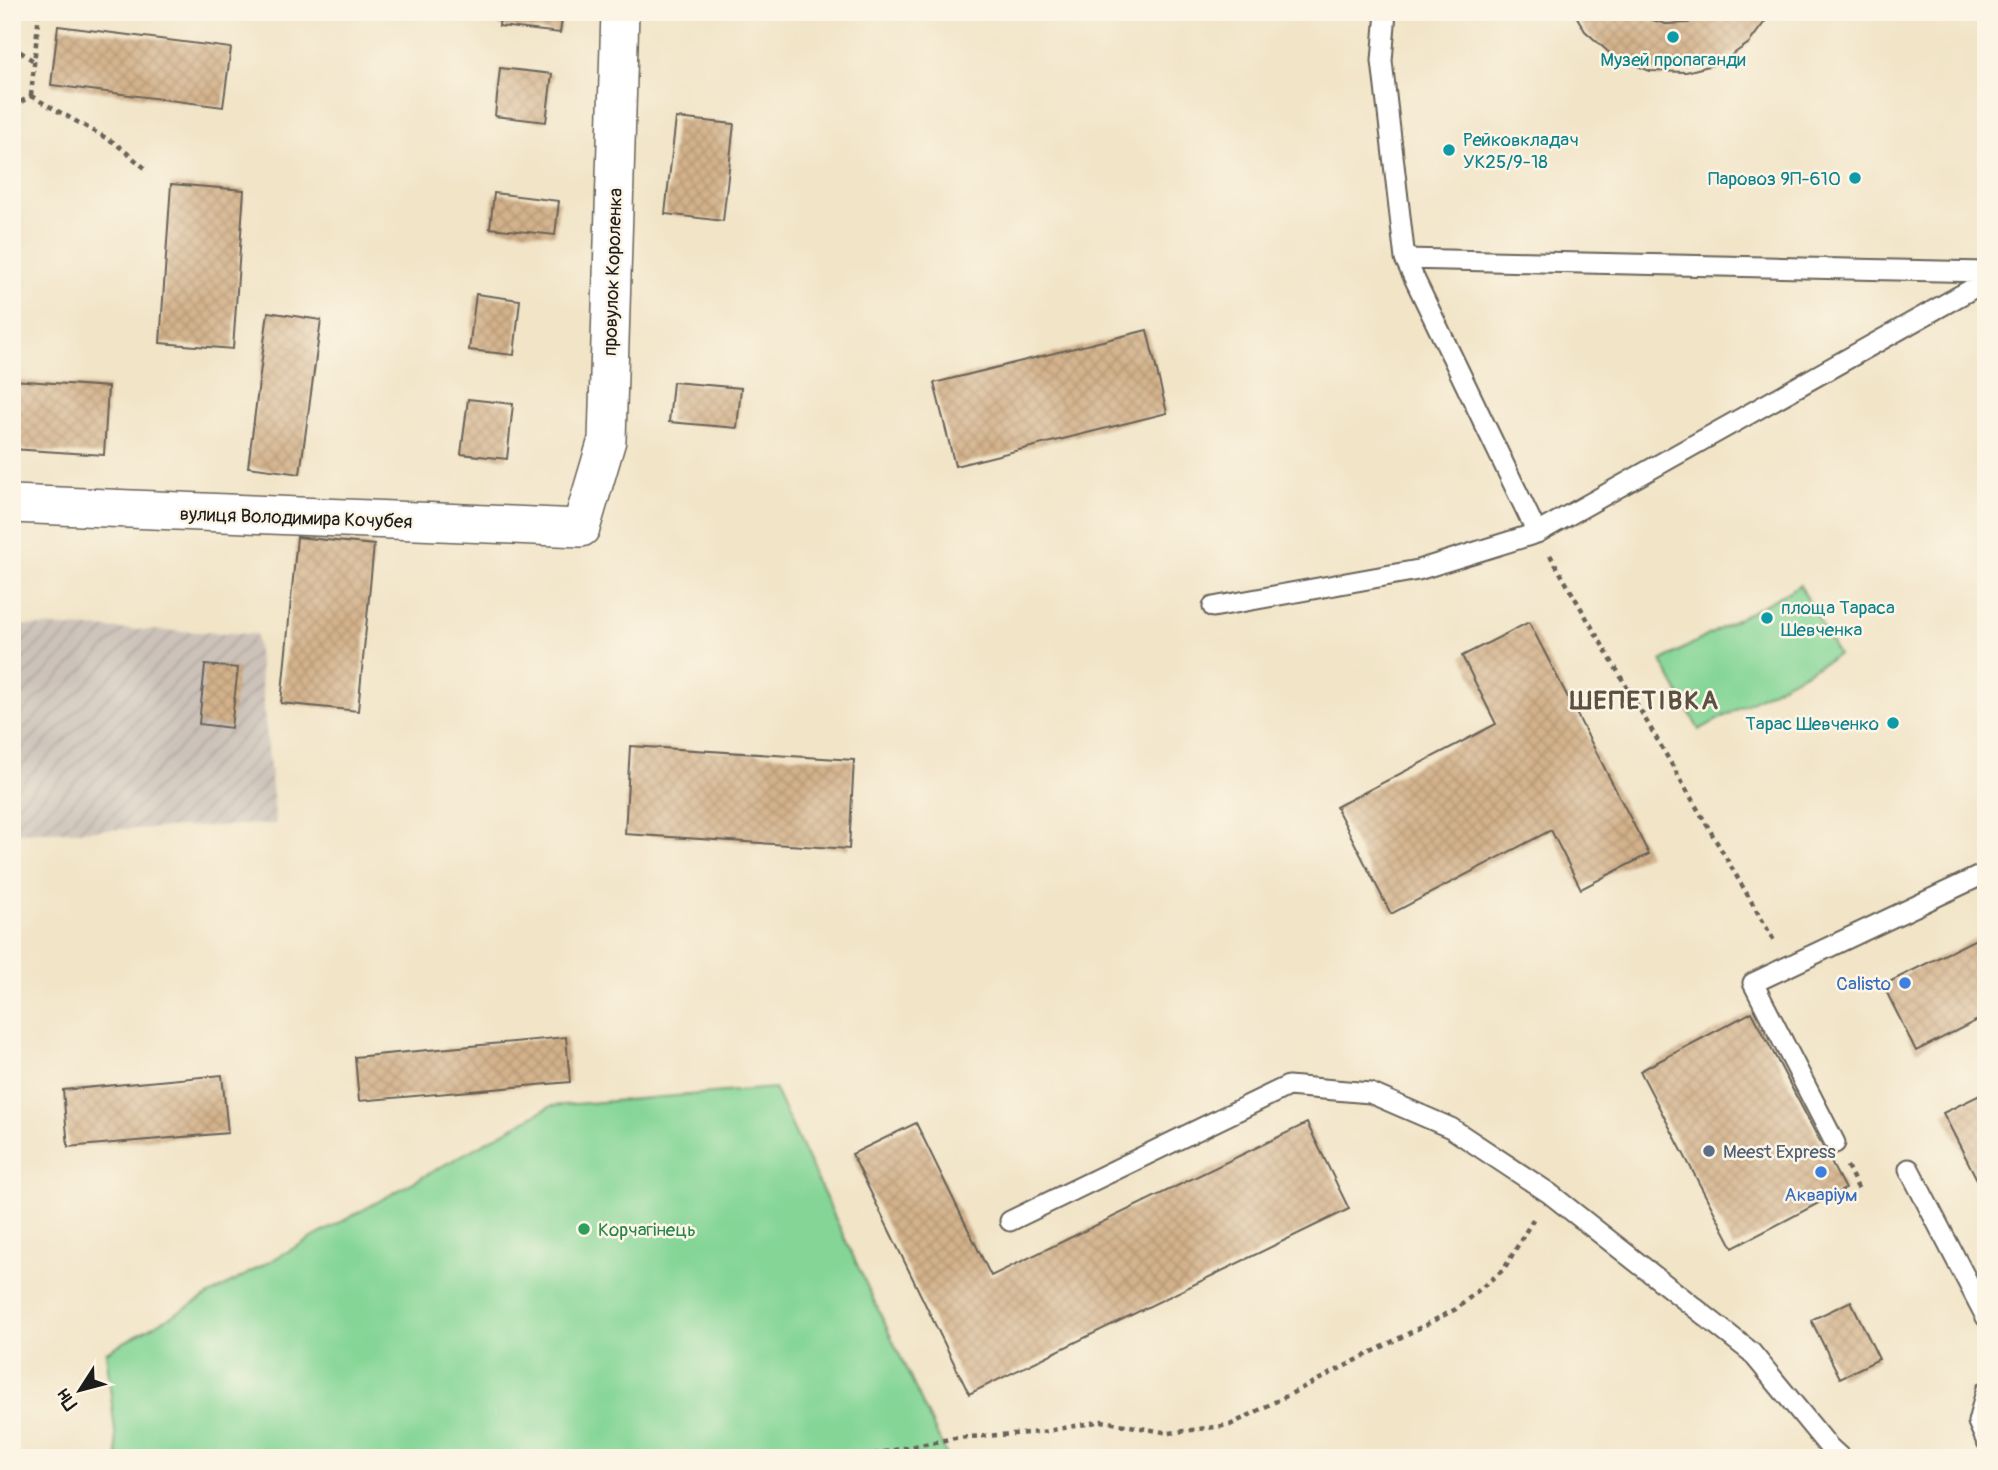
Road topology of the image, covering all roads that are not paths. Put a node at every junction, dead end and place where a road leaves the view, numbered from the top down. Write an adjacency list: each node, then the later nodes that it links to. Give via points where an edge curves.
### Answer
1 (620, 12): 7 (street, провулок Короленка, via 607,440)
2 (1387, 12): 3 (lane, via 1382,61)
3 (1405, 259): 4 (lane); 8 (lane)
4 (1986, 272)
5 (1986, 281): 8 (lane)
6 (12, 504): 7 (street, вулиця Володимира Кочубея)
7 (581, 528)
8 (1537, 533): 9 (lane, via 1418,570)
9 (1213, 607)
10 (1986, 873): 11 (lane, via 1752,984)
11 (1835, 1143)
12 (1909, 1170): 14 (lane)
13 (1010, 1221): 17 (lane, via 1288,1086 1370,1093 1451,1128 1549,1193 1751,1352)
14 (1986, 1317)
15 (1986, 1391): 16 (lane)
16 (1983, 1426)
17 (1840, 1458)

